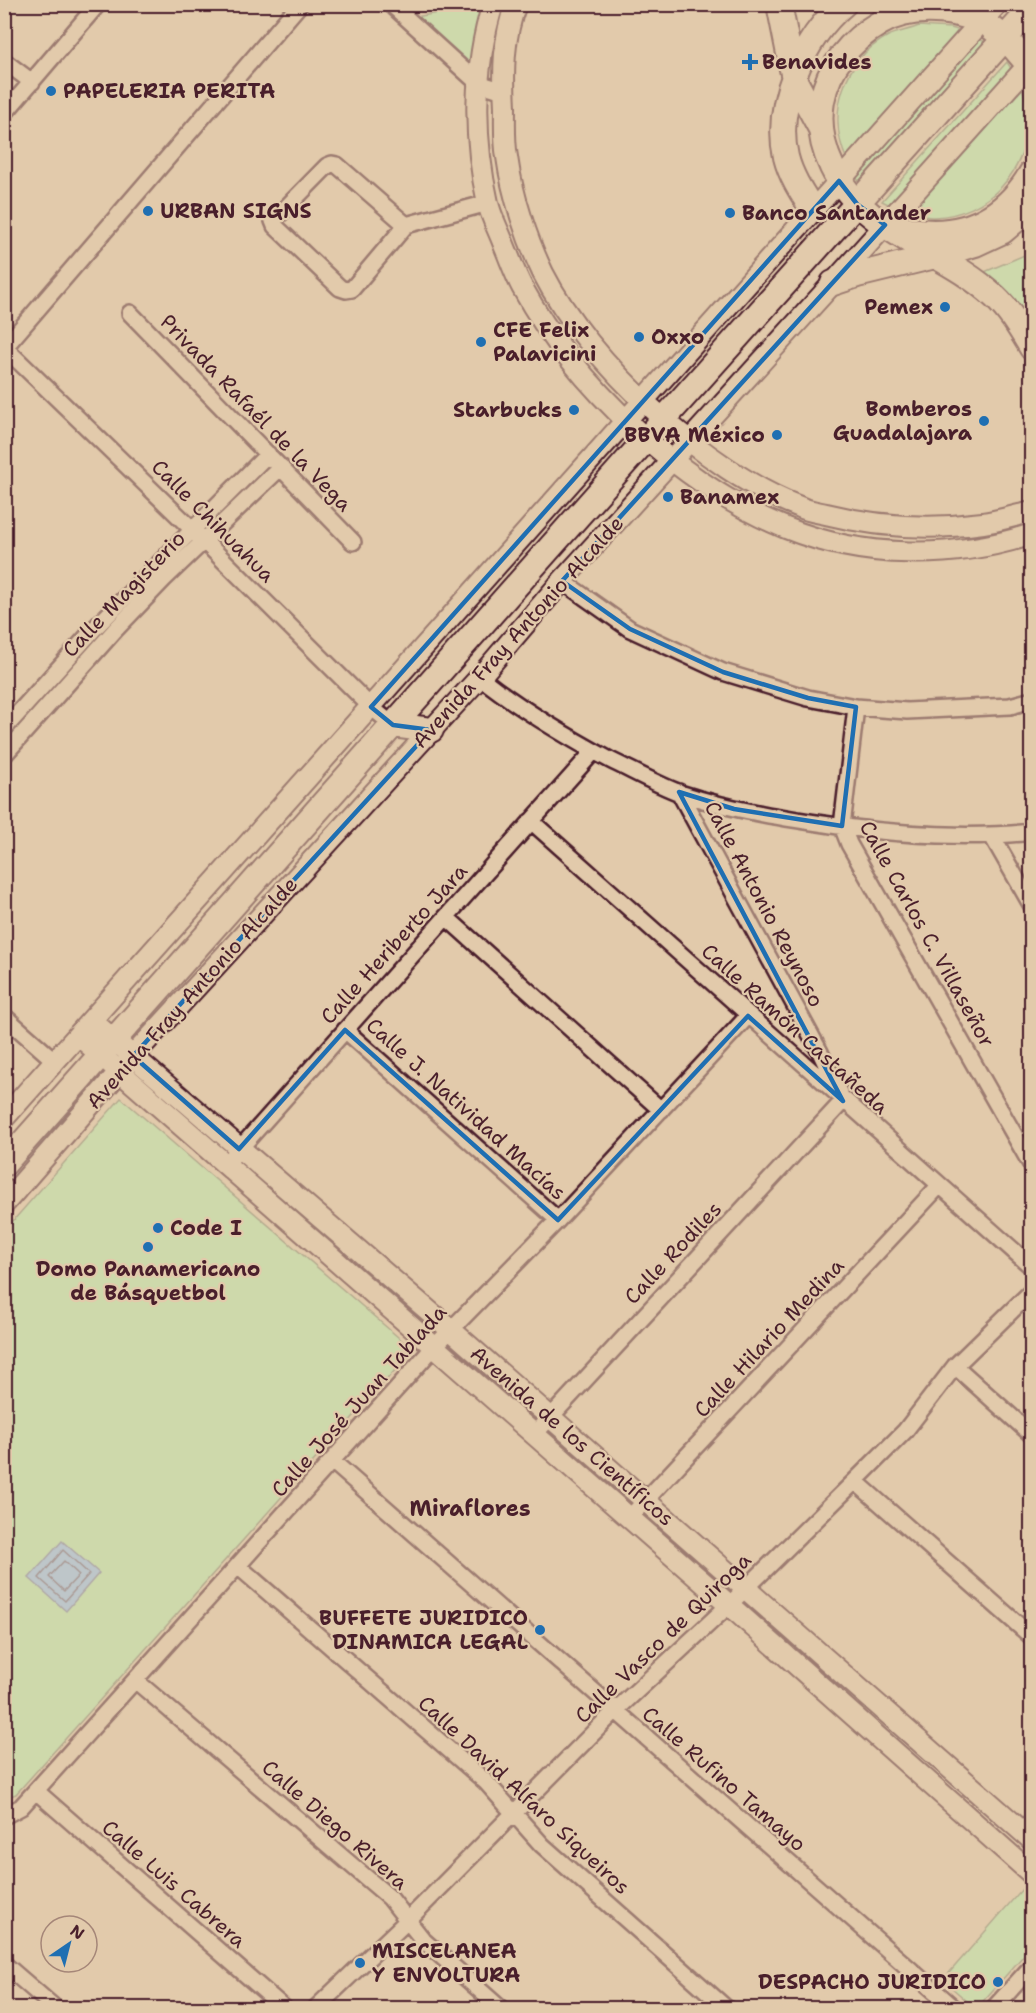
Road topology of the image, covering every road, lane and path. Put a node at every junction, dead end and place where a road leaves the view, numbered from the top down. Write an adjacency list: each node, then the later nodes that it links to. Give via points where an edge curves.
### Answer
1 (98, 4): 15 (street)
2 (300, 4): 31 (street)
3 (391, 4): 16 (street)
4 (493, 4): 16 (street)
5 (516, 4): 17 (street, via 504,56)
6 (779, 4): 14 (main road)
7 (844, 4): 14 (main road, via 816,35)
8 (956, 4): 10 (main road)
9 (1032, 8): 11 (main road, Avenida Fray Antonio Alcalde)
10 (989, 13): 11 (main road); 19 (main road, via 908,12 866,31 846,49 832,72 824,94); 21 (street)
11 (1006, 38): 13 (main road); 23 (main road, Avenida Fray Antonio Alcalde)
12 (4, 61): 15 (street)
13 (1030, 66): 27 (street, Avenida Fray Antonio Alcalde)
14 (794, 80): 19 (main road); 25 (main road, via 784,110 783,142 792,174)
15 (32, 82): 18 (street)
16 (478, 83): 17 (street); 22 (street, via 480,152)
17 (504, 91): 33 (street, via 507,156 518,209 543,273 577,327)
18 (4, 114)
19 (821, 129): 21 (main road, via 825,152)
20 (1032, 172): 27 (main road, via 1005,206 965,228 935,233)
21 (839, 182): 23 (main road); 25 (street)
22 (488, 203): 26 (street); 35 (street, via 520,285 536,311 568,357)
23 (857, 204): 27 (main road); 34 (main road, Avenida Fray Antonio Alcalde)
24 (1032, 206): 28 (main road, via 1003,231)
25 (813, 210): 33 (street)
26 (405, 225): 26 (street, via 352,289 346,290 273,221 332,164)
27 (885, 225): 28 (main road); 29 (street, Avenida Fray Antonio Alcalde)
28 (935, 256): 29 (main road); 32 (main road, via 995,297 1017,322)
29 (833, 284): 37 (street, Avenida Fray Antonio Alcalde)
30 (130, 313): 38 (street, Privada Rafaél de la Vega)
31 (5, 347): 42 (street, Calle Chihuahua)
32 (1032, 348)
33 (644, 401): 34 (street); 35 (street)
34 (664, 419): 36 (main road, Avenida Fray Antonio Alcalde); 37 (street)
35 (627, 420): 36 (street); 49 (street)
36 (646, 438): 39 (street); 51 (main road, Avenida Fray Antonio Alcalde)
37 (689, 441): 39 (street, Avenida Fray Antonio Alcalde); 41 (street, via 746,482 800,508 853,521 913,528 984,523)
38 (268, 454): 40 (street, Privada Rafaél de la Vega); 42 (street, Calle Magisterio)
39 (672, 460): 43 (street, via 731,501 787,528 844,545 899,552 954,552); 46 (street, Avenida Fray Antonio Alcalde)
40 (280, 467): 44 (street, Calle Magisterio); 45 (street, Privada Rafaél de la Vega)
41 (1032, 512)
42 (192, 529): 44 (street, Calle Chihuahua); 52 (street, Calle Magisterio)
43 (1032, 534)
44 (204, 541): 49 (street, Calle Chihuahua); 55 (street, Calle Magisterio, via 115,630)
45 (353, 542)
46 (562, 580): 47 (street, Avenida Fray Antonio Alcalde); 50 (street, via 630,629 723,672 808,698)
47 (480, 677): 53 (street, Avenida Fray Antonio Alcalde); 54 (street, via 519,707)
48 (1032, 700): 50 (street, via 1010,706 907,711)
49 (371, 707): 51 (street, Calle Chihuahua); 65 (street)
50 (856, 707): 58 (street, Calle Carlos C. Villaseñor)
51 (393, 725): 53 (main road); 68 (main road, Avenida Fray Antonio Alcalde)
52 (4, 729)
53 (431, 730): 69 (street, Avenida Fray Antonio Alcalde)
54 (594, 751): 56 (street); 57 (street, Calle Heriberto Jara)
55 (4, 755)
56 (680, 792): 58 (street, via 745,811); 72 (street, Calle Antonio Reynoso, via 815,1041)
57 (531, 821): 62 (street, Calle Heriberto Jara); 64 (street, Calle Ramón Castañeda)
58 (842, 826): 60 (street, via 904,834); 78 (street, Calle Carlos C. Villaseñor)
59 (1032, 832): 60 (street)
60 (992, 836): 61 (street)
61 (1032, 906)
62 (446, 917): 66 (street, Calle Heriberto Jara); 73 (street)
63 (4, 1016): 70 (street)
64 (748, 1016): 72 (street, Calle Ramón Castañeda); 73 (street, Calle José Juan Tablada)
65 (92, 1021): 67 (street); 68 (street, Avenida de los Científicos)
66 (345, 1030): 75 (street, Calle Heriberto Jara); 81 (street, Calle J. Natividad Macías)
67 (79, 1035): 68 (street, Avenida de los Científicos); 70 (street)
68 (107, 1047): 69 (street, Avenida de los Científicos); 71 (street, Avenida de los Científicos); 76 (main road, Avenida Fray Antonio Alcalde)
69 (133, 1056): 71 (street, Avenida Fray Antonio Alcalde); 75 (street, Avenida de los Científicos)
70 (56, 1062): 74 (street)
71 (120, 1072): 77 (street, Avenida de los Científicos); 80 (street, Avenida Fray Antonio Alcalde)
72 (843, 1101): 79 (street, Calle Ramón Castañeda); 87 (street, Calle Rodiles)
73 (661, 1110): 81 (street, Calle José Juan Tablada)
74 (4, 1118)
75 (239, 1149): 77 (street, Calle Heriberto Jara); 84 (street, Avenida de los Científicos)
76 (4, 1164)
77 (226, 1164): 85 (street, Avenida de los Científicos)
78 (1032, 1166)
79 (939, 1186): 82 (street, Calle Ramón Castañeda); 92 (street, Calle Hilario Medina)
80 (4, 1204)
81 (558, 1220): 84 (street, Calle José Juan Tablada)
82 (1032, 1267)
83 (1032, 1290): 86 (street, Calle Vasco de Quiroga)
84 (451, 1330): 85 (street, Calle José Juan Tablada); 87 (street, Avenida de los Científicos)
85 (434, 1347): 88 (street, Avenida de los Científicos); 90 (street, Calle José Juan Tablada)
86 (955, 1366): 89 (street); 91 (street, Calle Vasco de Quiroga, via 905,1431)
87 (550, 1418): 88 (street, Calle Rodiles); 92 (street, Avenida de los Científicos)
88 (534, 1435): 93 (street, Avenida de los Científicos)
89 (1032, 1435)
90 (332, 1461): 94 (street, Calle José Juan Tablada); 99 (street, Calle Rufino Tamayo)
91 (855, 1481): 95 (street, Calle Vasco de Quiroga); 97 (street)
92 (646, 1501): 93 (street, Calle Hilario Medina); 95 (street, Avenida de los Científicos)
93 (630, 1518): 96 (street, Avenida de los Científicos)
94 (238, 1566): 98 (street, Calle José Juan Tablada); 101 (street, Calle David Alfaro Siqueiros, via 486,1782)
95 (746, 1588): 96 (street, Calle Vasco de Quiroga); 103 (street, Avenida de los Científicos)
96 (729, 1605): 99 (street, Calle Vasco de Quiroga); 104 (street, Avenida de los Científicos)
97 (1032, 1637)
98 (135, 1680): 100 (street, Calle José Juan Tablada); 105 (street, Calle Diego Rivera, via 390,1898)
99 (615, 1711): 101 (street, Calle Vasco de Quiroga); 113 (street, Calle Rufino Tamayo)
100 (36, 1791): 102 (street, Calle José Juan Tablada, via 21,1807); 109 (street, Calle Luis Cabrera)
101 (514, 1813): 105 (street, Calle Vasco de Quiroga); 112 (street, Calle David Alfaro Siqueiros, via 542,1845)
102 (4, 1816)
103 (1032, 1840)
104 (1032, 1874)
105 (408, 1920): 110 (street, Calle Vasco de Quiroga); 111 (street, Calle Diego Rivera, via 423,1940)
106 (4, 1964): 108 (street)
107 (1032, 1966): 114 (street)
108 (55, 2008)
109 (284, 2008)
110 (316, 2008)
111 (500, 2008)
112 (726, 2008)
113 (954, 2008)
114 (994, 2008)

